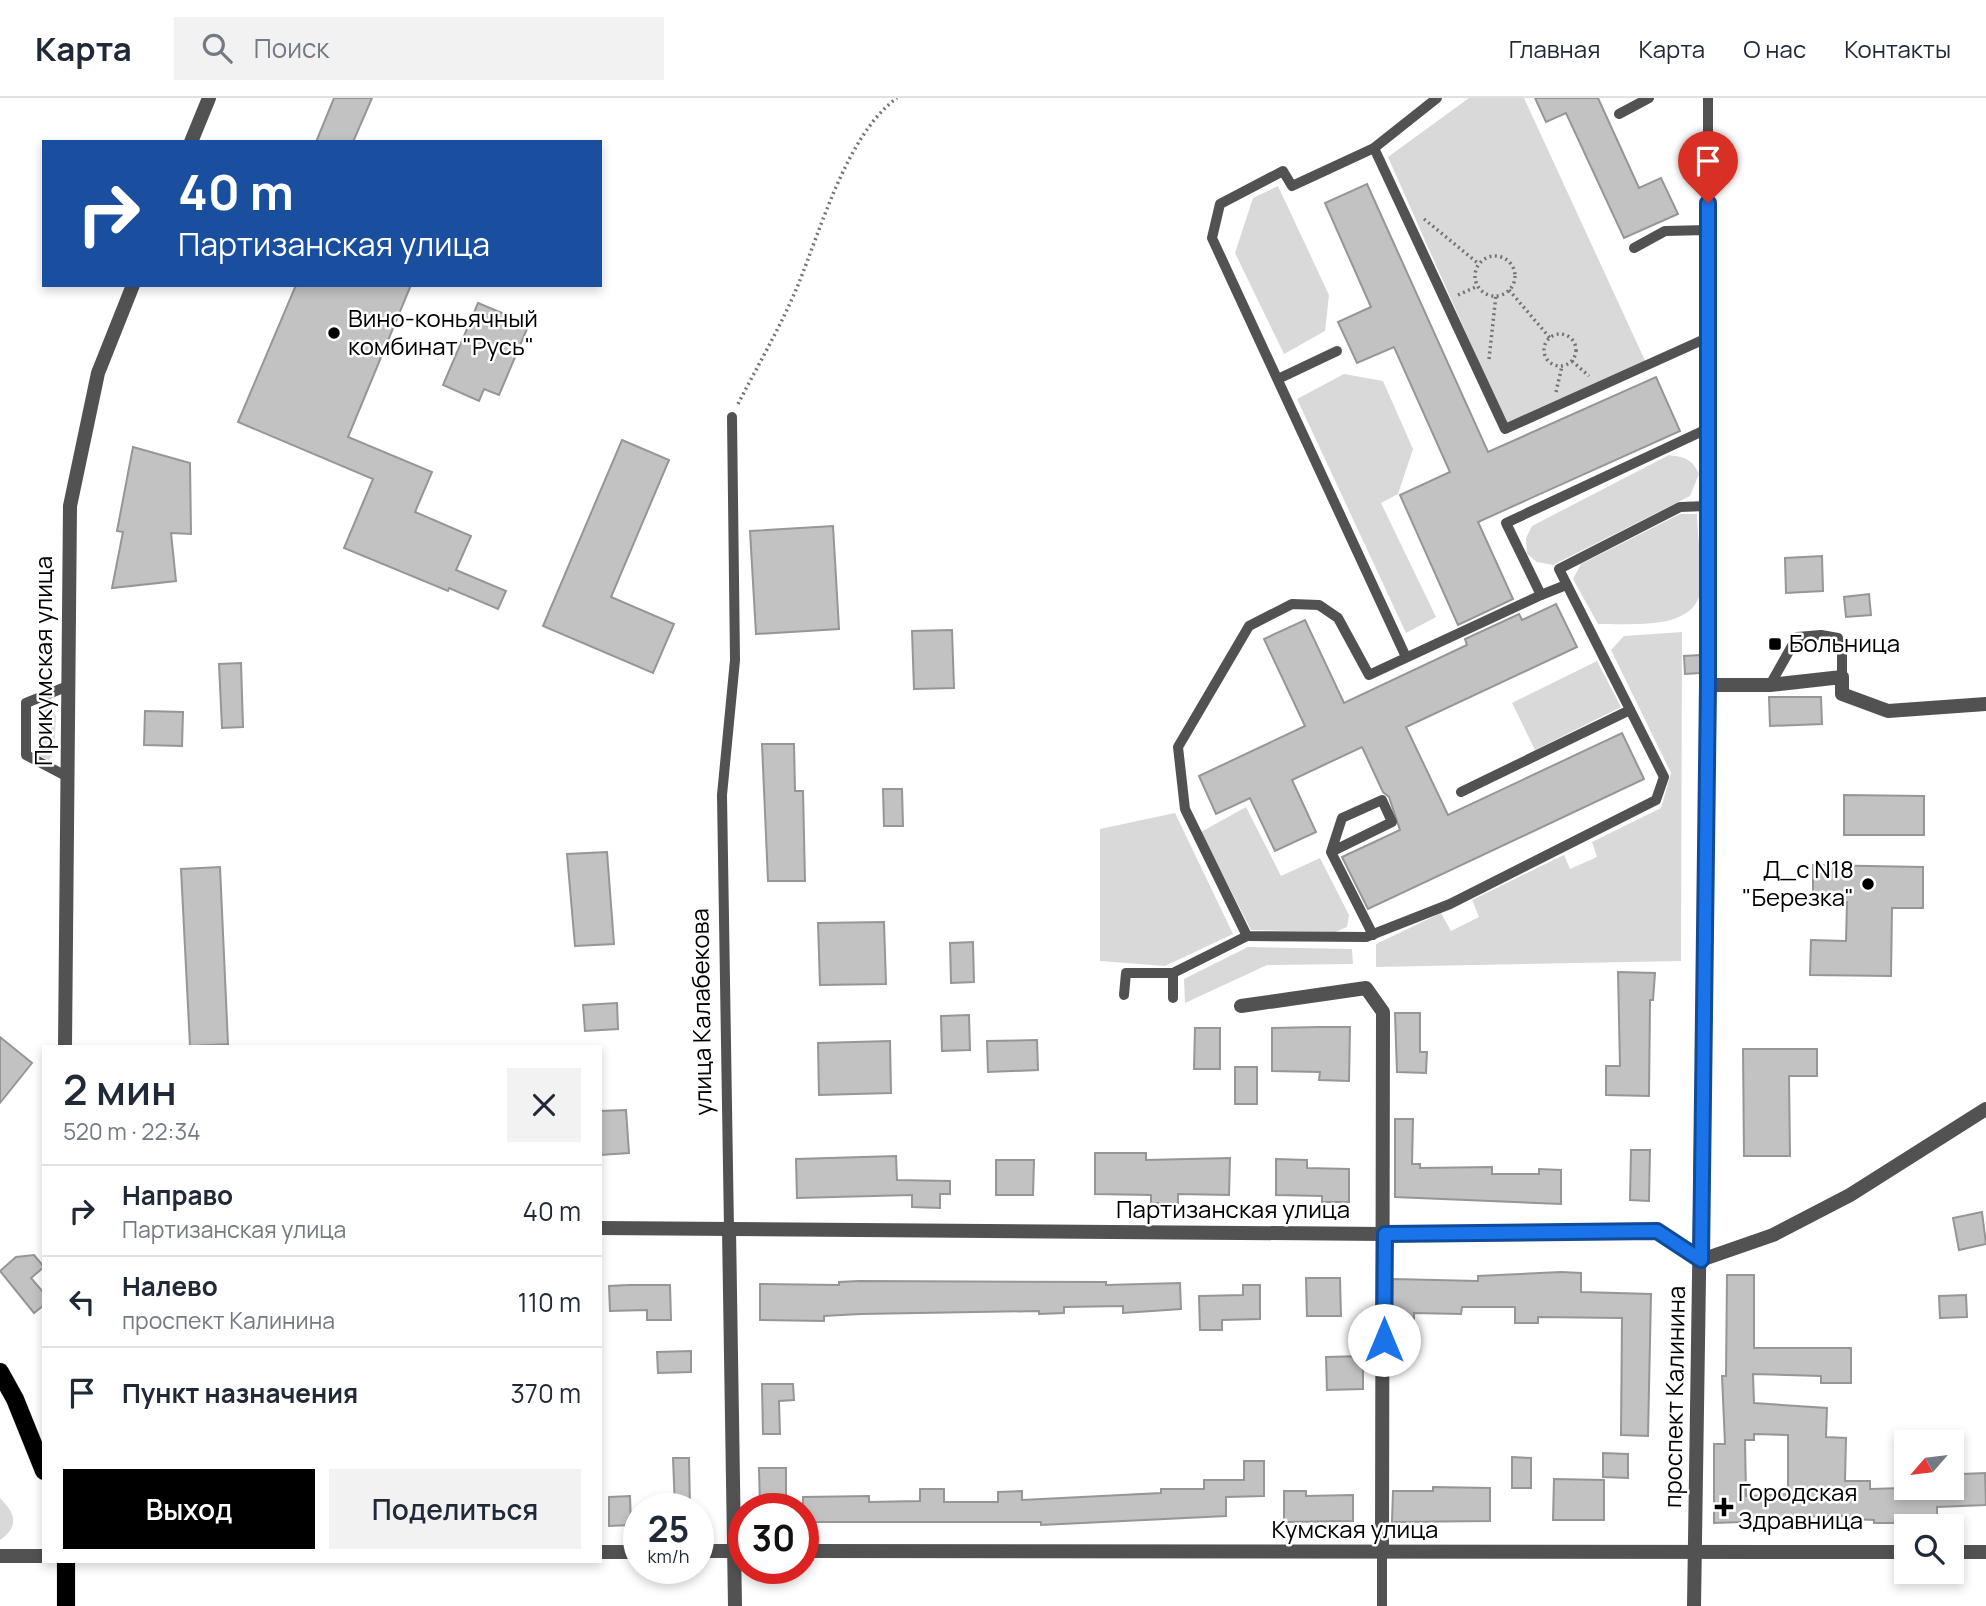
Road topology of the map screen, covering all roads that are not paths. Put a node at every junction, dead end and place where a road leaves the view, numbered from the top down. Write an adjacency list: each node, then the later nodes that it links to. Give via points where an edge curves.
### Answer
1 (209, 98): 6 (street)
2 (1437, 98): 7 (lane)
3 (1648, 98): 5 (lane)
4 (1708, 98): 8 (lane, проспект Калинина)
5 (1619, 114)
6 (192, 140)
7 (1374, 148): 11 (lane, via 1505,429); 13 (lane, via 1292,186 1283,171 1220,204 1212,238)
8 (1708, 230): 9 (lane, via 1665,231); 11 (lane, проспект Калинина)
9 (1634, 248)
10 (132, 287): 23 (street, Прикумская улица, via 98,373 70,506)
11 (1707, 338): 15 (lane, проспект Калинина)
12 (1337, 351): 13 (lane)
13 (1278, 379): 19 (lane)
14 (732, 417): 38 (lane, улица Калабекова, via 735,660 722,795)
15 (1707, 429): 16 (lane, проспект Калинина); 18 (lane, via 1506,523)
16 (1707, 506): 17 (lane, via 1680,507 1559,569); 21 (lane, проспект Калинина)
17 (1566, 584): 18 (lane); 25 (lane)
18 (1541, 595): 19 (lane)
19 (1406, 657): 30 (lane, via 1369,676 1338,618 1319,605 1292,604 1249,626 1178,747 1185,809)
20 (1842, 677): 22 (street); 22 (lane, via 1838,638 1797,637); 24 (street, via 1842,694 1888,711)
21 (1708, 685): 22 (street); 40 (street, проспект Калинина)
22 (1770, 685)
23 (68, 686): 26 (street, Прикумская улица); 26 (lane, via 26,703 26,755)
24 (1986, 704)
25 (1630, 710): 27 (lane); 29 (lane, via 1664,777 1656,800 1450,904)
26 (68, 776): 35 (street, Прикумская улица)
27 (1461, 792)
28 (1331, 852): 28 (lane, via 1392,822 1381,800 1342,818); 29 (lane)
29 (1373, 934): 30 (lane)
30 (1247, 936): 31 (lane)
31 (1172, 973): 32 (lane, via 1126,973); 33 (lane)
32 (1124, 995)
33 (1173, 998)
34 (1241, 1006): 39 (street, via 1366,988 1383,1012)
35 (65, 1045)
36 (1986, 1110): 40 (street, via 1850,1195 1773,1234)
37 (602, 1228): 38 (street, Партизанская улица)
38 (729, 1229): 39 (street, Партизанская улица); 44 (street, улица Калабекова)
39 (1385, 1234): 40 (street, Партизанская улица, via 1657,1231); 48 (street)
40 (1701, 1260): 49 (street, проспект Калинина)
41 (0, 1372): 42 (main road)
42 (8, 1399): 43 (main road)
43 (42, 1467)
44 (737, 1493)
45 (819, 1551): 48 (street, Кумская улица)
46 (602, 1552): 47 (street)
47 (623, 1552)
48 (1382, 1552): 49 (street, Кумская улица); 59 (lane)
49 (1694, 1552): 50 (street, Кумская улица); 60 (street, проспект Калинина)
50 (1894, 1552)
51 (1964, 1552): 52 (street)
52 (1986, 1552)
53 (0, 1556): 54 (street)
54 (42, 1556)
55 (66, 1563): 57 (main road)
56 (737, 1584): 58 (street, улица Калабекова)
57 (66, 1606)
58 (735, 1606)
59 (1382, 1606)
60 (1694, 1606)

